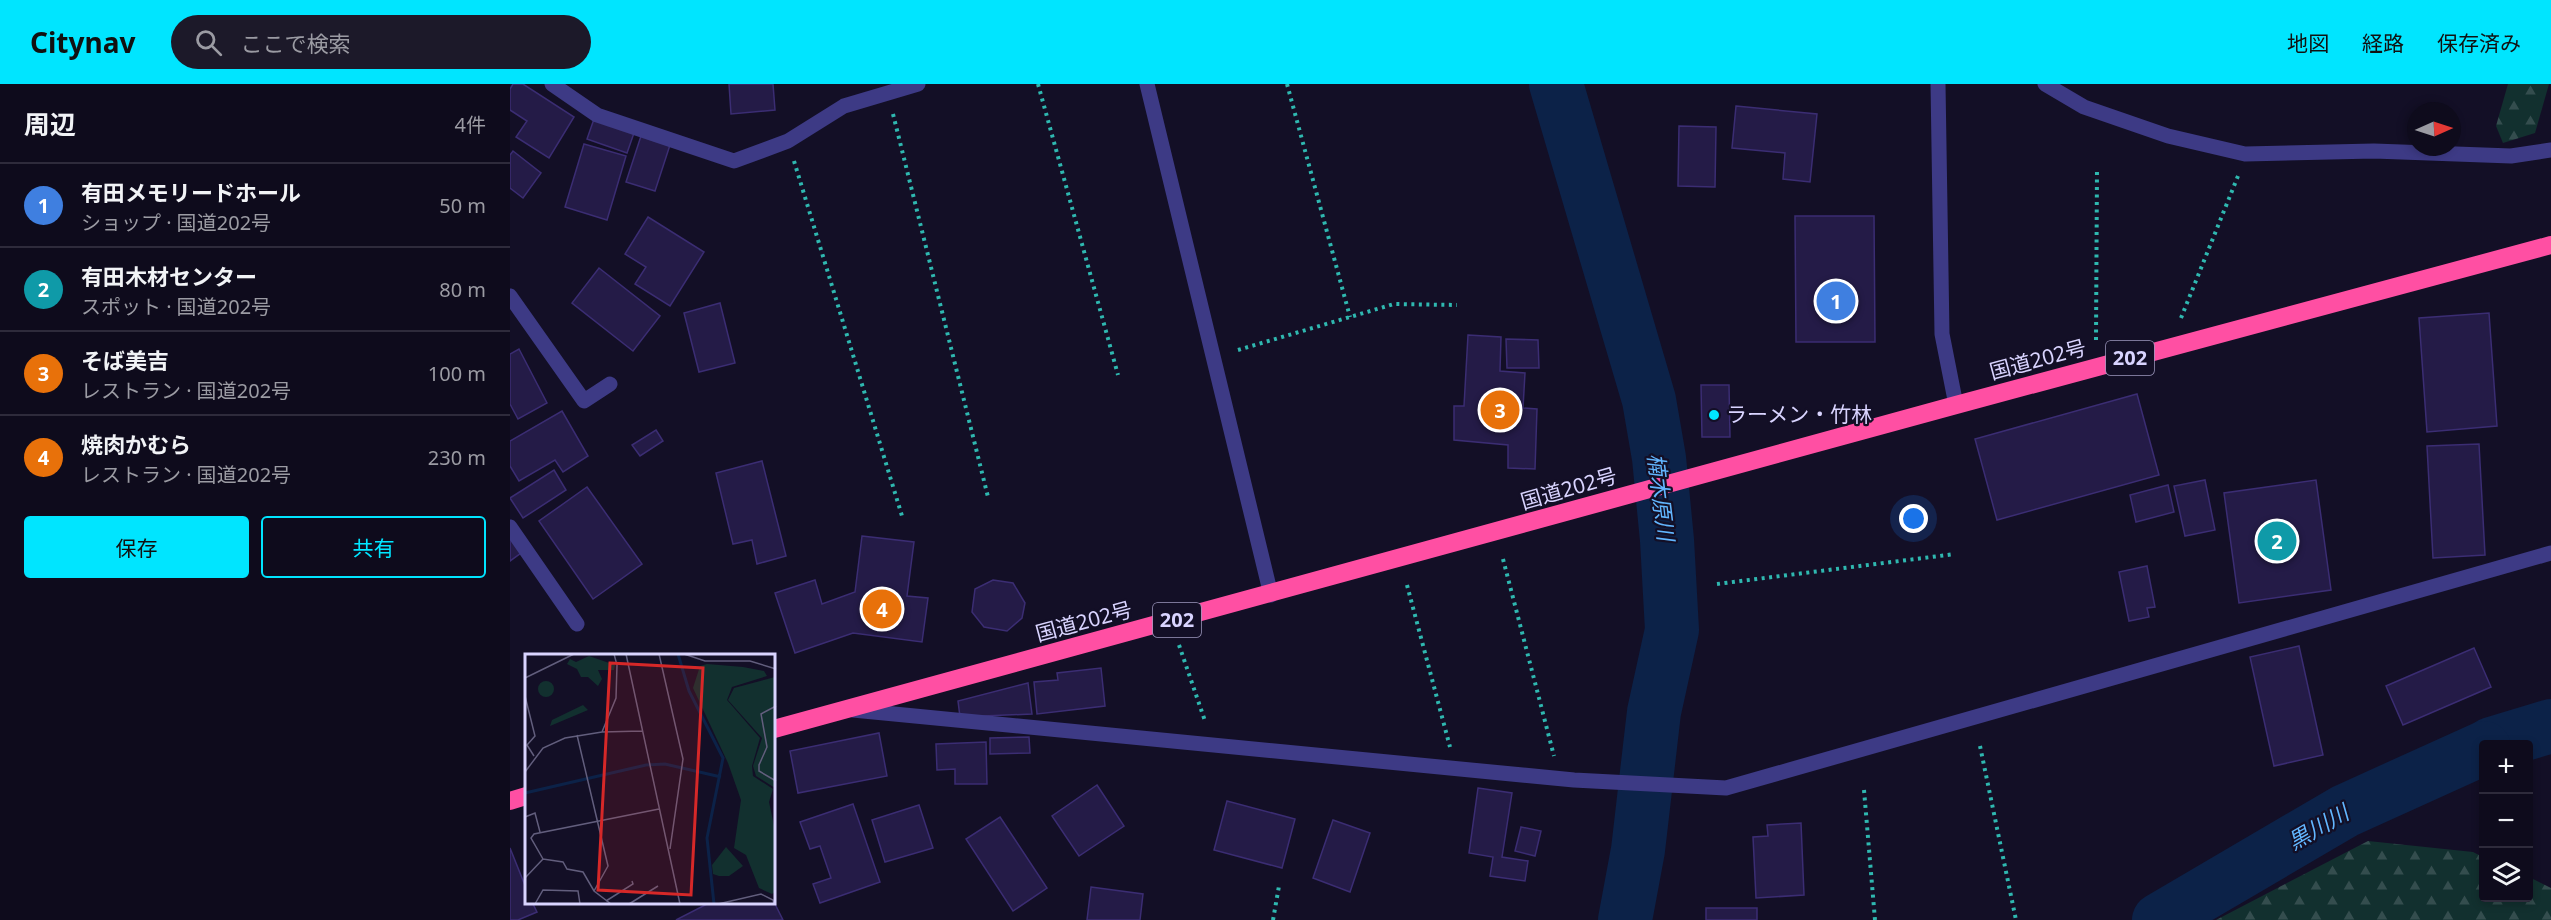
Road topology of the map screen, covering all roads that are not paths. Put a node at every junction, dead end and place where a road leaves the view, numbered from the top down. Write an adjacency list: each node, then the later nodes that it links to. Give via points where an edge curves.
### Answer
1 (552, 84): 2 (street, via 597,116 734,161 788,141 844,106)
2 (918, 84)
3 (1147, 84): 13 (street)
4 (1938, 84): 10 (street, via 1942,334)
5 (2045, 84): 6 (street, via 2084,106 2168,136 2245,154 2374,151 2511,156)
6 (2551, 150)
7 (2551, 245): 10 (highway, 国道202号 / 202)
8 (510, 296): 9 (street, via 584,401)
9 (610, 384)
10 (1956, 405): 13 (highway, 国道202号 / 202)
11 (510, 527): 14 (street)
12 (2551, 553): 15 (street, via 1726,788 1574,780)
13 (1271, 595): 15 (highway, 国道202号 / 202)
14 (577, 624)
15 (847, 709): 16 (highway, 国道202号 / 202)
16 (776, 728)
17 (525, 796): 18 (highway)
18 (510, 801)

